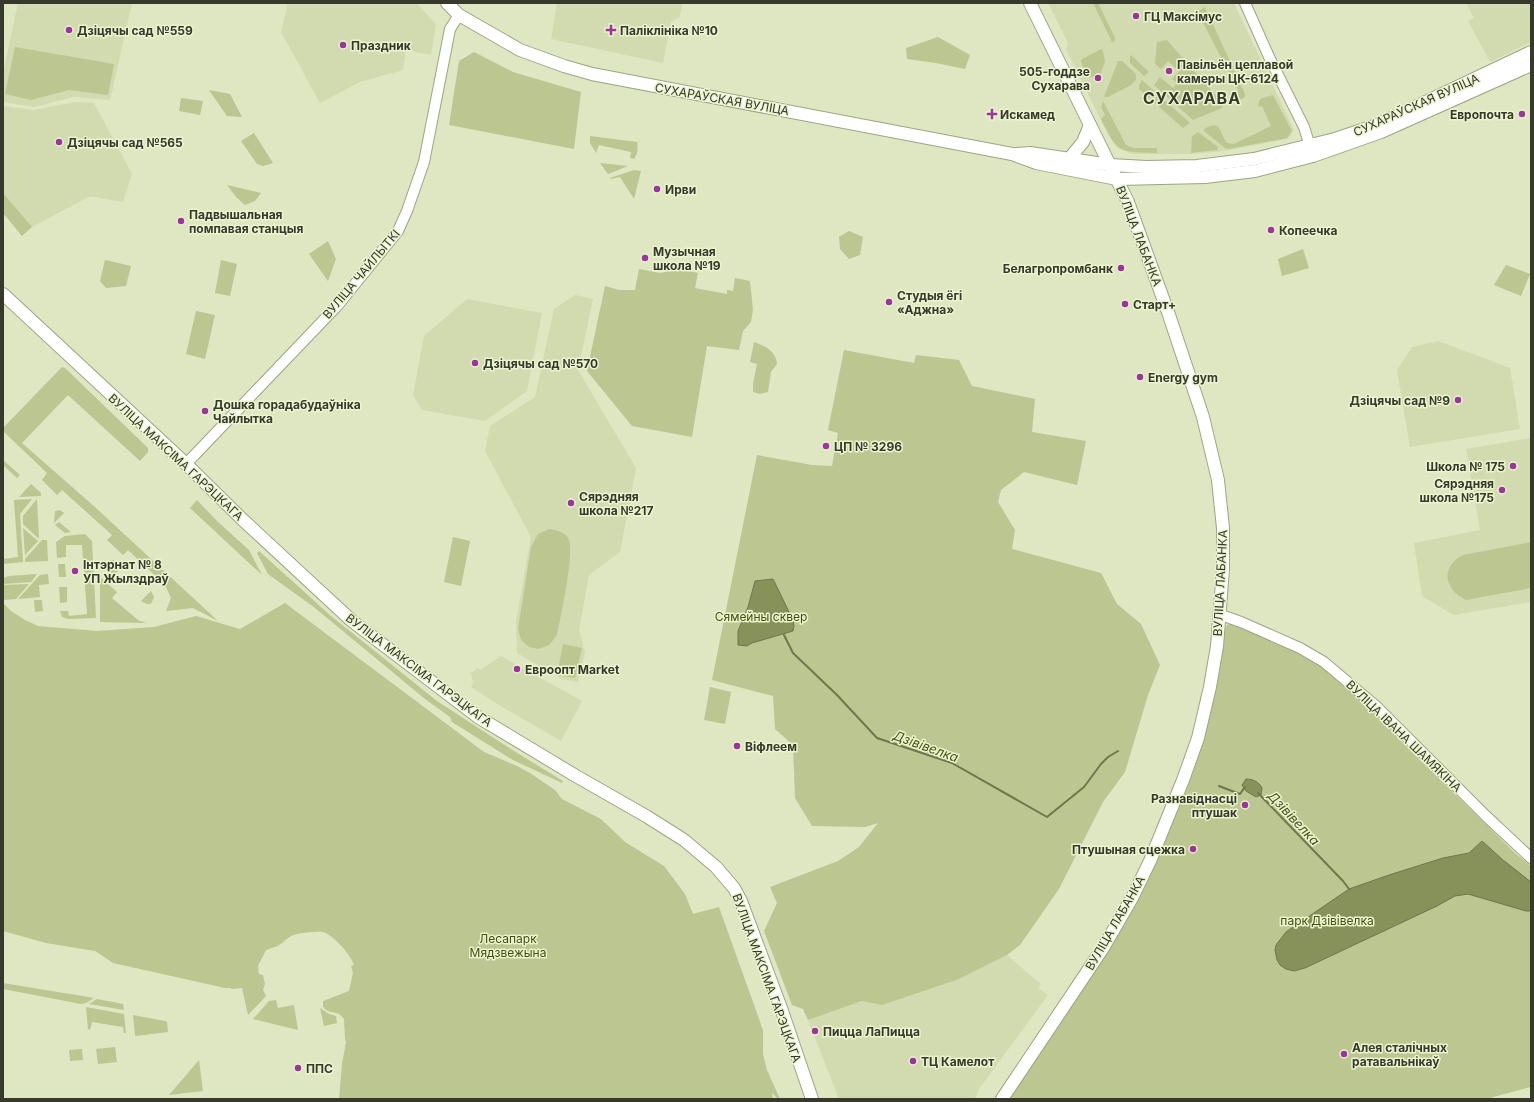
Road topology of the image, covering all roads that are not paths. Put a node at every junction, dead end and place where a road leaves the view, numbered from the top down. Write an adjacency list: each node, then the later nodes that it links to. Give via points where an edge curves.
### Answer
1 (447, 3): 4 (main road, СУХАРАЎСКАЯ ВУЛІЦА)
2 (1030, 3): 7 (main road, ВУЛІЦА ЛАБАНКА)
3 (1245, 3): 8 (street, via 1304,127)
4 (459, 15): 9 (main road, СУХАРАЎСКАЯ ВУЛІЦА, via 520,50 592,74); 16 (street, ВУЛІЦА ЧАЙЛЫТКІ, via 450,29 424,162 398,231 338,305)
5 (1531, 52): 8 (main road, СУХАРАЎСКАЯ ВУЛІЦА, via 1377,125)
6 (1531, 64): 8 (main road, СУХАРАЎСКАЯ ВУЛІЦА, via 1380,132)
7 (1090, 125): 10 (main road, via 1083,142); 11 (main road, ВУЛІЦА ЛАБАНКА)
8 (1312, 151): 11 (main road, СУХАРАЎСКАЯ ВУЛІЦА, via 1223,163 1169,166); 12 (main road, СУХАРАЎСКАЯ ВУЛІЦА, via 1255,171 1198,178)
9 (1012, 154): 10 (main road, СУХАРАЎСКАЯ ВУЛІЦА, via 1030,153); 13 (main road, СУХАРАЎСКАЯ ВУЛІЦА, via 1036,163)
10 (1069, 159): 11 (main road, СУХАРАЎСКАЯ ВУЛІЦА)
11 (1110, 165): 13 (main road, ВУЛІЦА ЛАБАНКА)
12 (1146, 178): 13 (main road, СУХАРАЎСКАЯ ВУЛІЦА); 14 (main road, via 1131,189)
13 (1117, 179): 14 (main road, ВУЛІЦА ЛАБАНКА)
14 (1128, 202): 17 (main road, ВУЛІЦА ЛАБАНКА, via 1181,349 1203,417 1218,480 1223,528)
15 (3, 294): 16 (main road, ВУЛІЦА МАКСІМА ГАРЭЦКАГА)
16 (186, 464): 19 (main road, ВУЛІЦА МАКСІМА ГАРЭЦКАГА, via 352,621 399,658 478,717 684,840 716,867 734,888 740,901)
17 (1221, 615): 18 (street, ВУЛІЦА ІВАНА ШАМЯКІНА, via 1300,648 1324,662 1376,706); 20 (main road, ВУЛІЦА ЛАБАНКА, via 1210,687 1198,738 1150,861 1103,948)
18 (1531, 858)
19 (812, 1099)
20 (1002, 1099)

